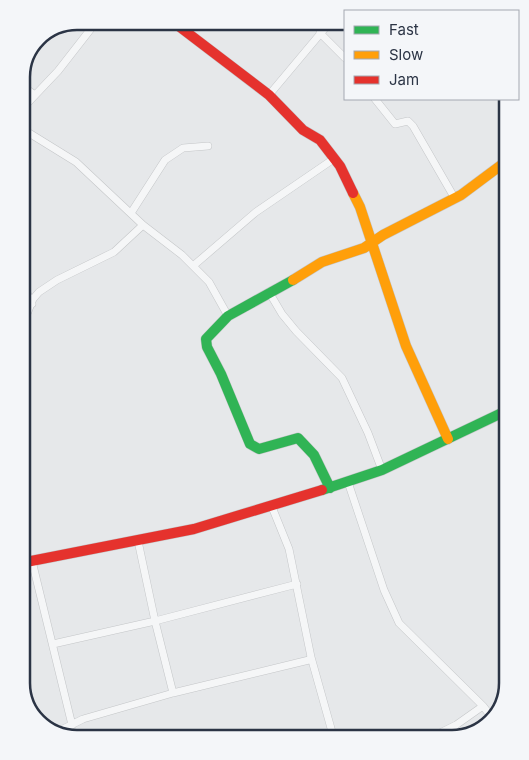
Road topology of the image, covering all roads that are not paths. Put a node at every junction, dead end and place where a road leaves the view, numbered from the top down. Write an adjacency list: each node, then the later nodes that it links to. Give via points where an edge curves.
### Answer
1 (89, 30): 7 (street)
2 (184, 30): 8 (street)
3 (322, 30): 4 (street)
4 (320, 33): 5 (street); 8 (street)
5 (344, 57)
6 (30, 91): 7 (street)
7 (35, 95): 9 (street)
8 (269, 95): 13 (street, via 303,130 320,140)
9 (30, 100)
10 (376, 100): 15 (street, via 395,124 408,122 412,126)
11 (30, 134): 16 (street, via 76,162)
12 (208, 146): 16 (street, via 173,152 158,169)
13 (335, 158): 18 (street, via 360,207); 19 (street, via 256,212)
14 (499, 166): 15 (street, via 467,192)
15 (454, 197): 18 (street)
16 (131, 213): 17 (street)
17 (144, 225): 19 (street); 22 (street, via 114,252 51,283)
18 (370, 243): 20 (street, via 349,255 322,262); 26 (street, via 406,346)
19 (193, 266): 24 (street, via 209,282)
20 (269, 292): 24 (street); 27 (street, via 296,331 342,378)
21 (30, 300): 22 (street)
22 (32, 304): 23 (street)
23 (30, 309)
24 (228, 316): 29 (street, via 210,332 206,339 207,347 250,444 259,449 298,438 314,455)
25 (499, 414): 26 (street)
26 (448, 439): 27 (street)
27 (382, 470): 28 (street)
28 (348, 482): 29 (street); 38 (street, via 384,590 399,623)
29 (330, 488): 30 (street)
30 (272, 507): 31 (street); 33 (street, via 286,538)
31 (138, 541): 32 (street); 34 (street)
32 (32, 561): 35 (street)
33 (297, 584): 34 (street); 36 (street)
34 (155, 621): 35 (street); 37 (street)
35 (54, 644): 40 (street)
36 (312, 657): 37 (street); 42 (street)
37 (173, 693): 40 (street)
38 (483, 706): 39 (street); 43 (street)
39 (488, 713)
40 (72, 725): 41 (street)
41 (65, 728)
42 (332, 730)
43 (446, 730)

